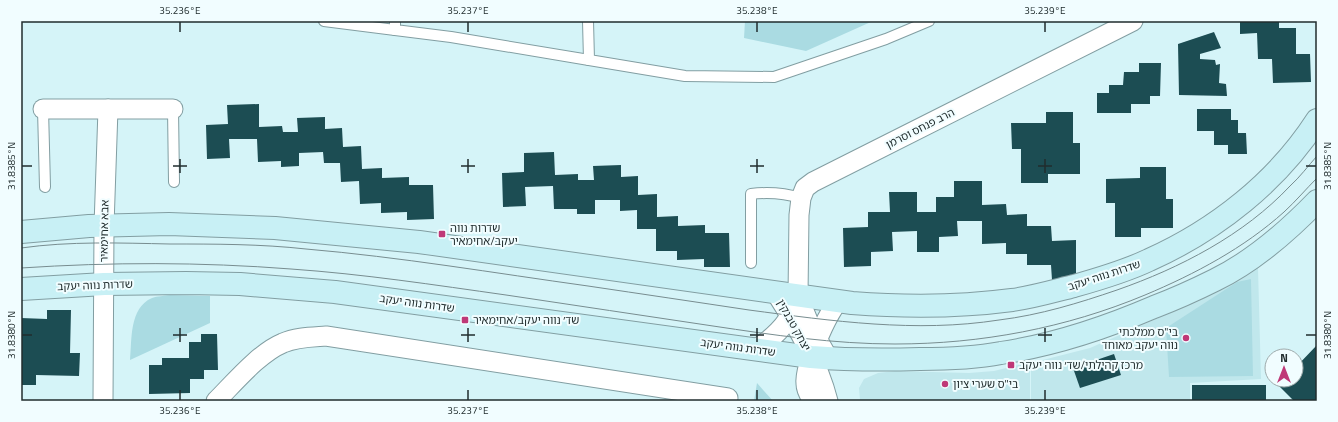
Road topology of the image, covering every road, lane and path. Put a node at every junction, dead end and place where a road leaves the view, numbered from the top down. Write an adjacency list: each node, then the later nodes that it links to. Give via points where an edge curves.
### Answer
1 (324, 21): 5 (lane)
2 (588, 21): 6 (lane)
3 (929, 21): 6 (lane, via 886,39 774,77 684,76)
4 (1133, 21): 13 (street, הרב פנחס וסרמן, via 813,182 805,188)
5 (395, 26): 6 (lane)
6 (589, 60)
7 (43, 109): 8 (street); 12 (lane)
8 (108, 109): 9 (street); 15 (street, אבא אחימאיר)
9 (173, 109): 11 (lane)
10 (1317, 120): 20 (street, שדרות נווה יעקב, via 1300,146 1272,177 1248,198 1195,236 1149,260 1096,280 1013,300 914,307)
11 (174, 182)
12 (45, 187)
13 (801, 198): 17 (lane, via 762,192 750,194); 21 (street)
14 (1317, 201): 23 (street, שדרות נווה יעקב, via 1284,233 1255,256 1216,280 1101,329 1001,354 889,360)
15 (104, 226): 16 (street); 18 (street, אבא אחימאיר); 21 (street, via 221,225 419,242 776,293)
16 (21, 232)
17 (751, 263)
18 (104, 284): 19 (street, שדרות נווה יעקב); 22 (street, שדרות נווה יעקב, via 240,284 335,292); 25 (street, אבא אחימאיר)
19 (21, 289)
20 (838, 301): 21 (street, שדרות נווה יעקב); 23 (street, יצחק טבנקין, via 826,320)
21 (794, 306): 22 (street, via 785,324); 23 (street, יצחק טבנקין)
22 (755, 350): 23 (street, שדרות נווה יעקב)
23 (819, 352): 27 (street, יצחק טבנקין, via 805,379 807,392); 28 (street, יצחק טבנקין)
24 (728, 398): 26 (street, via 326,336 284,342 265,353)
25 (103, 401)
26 (216, 401)
27 (813, 401)
28 (828, 401)

